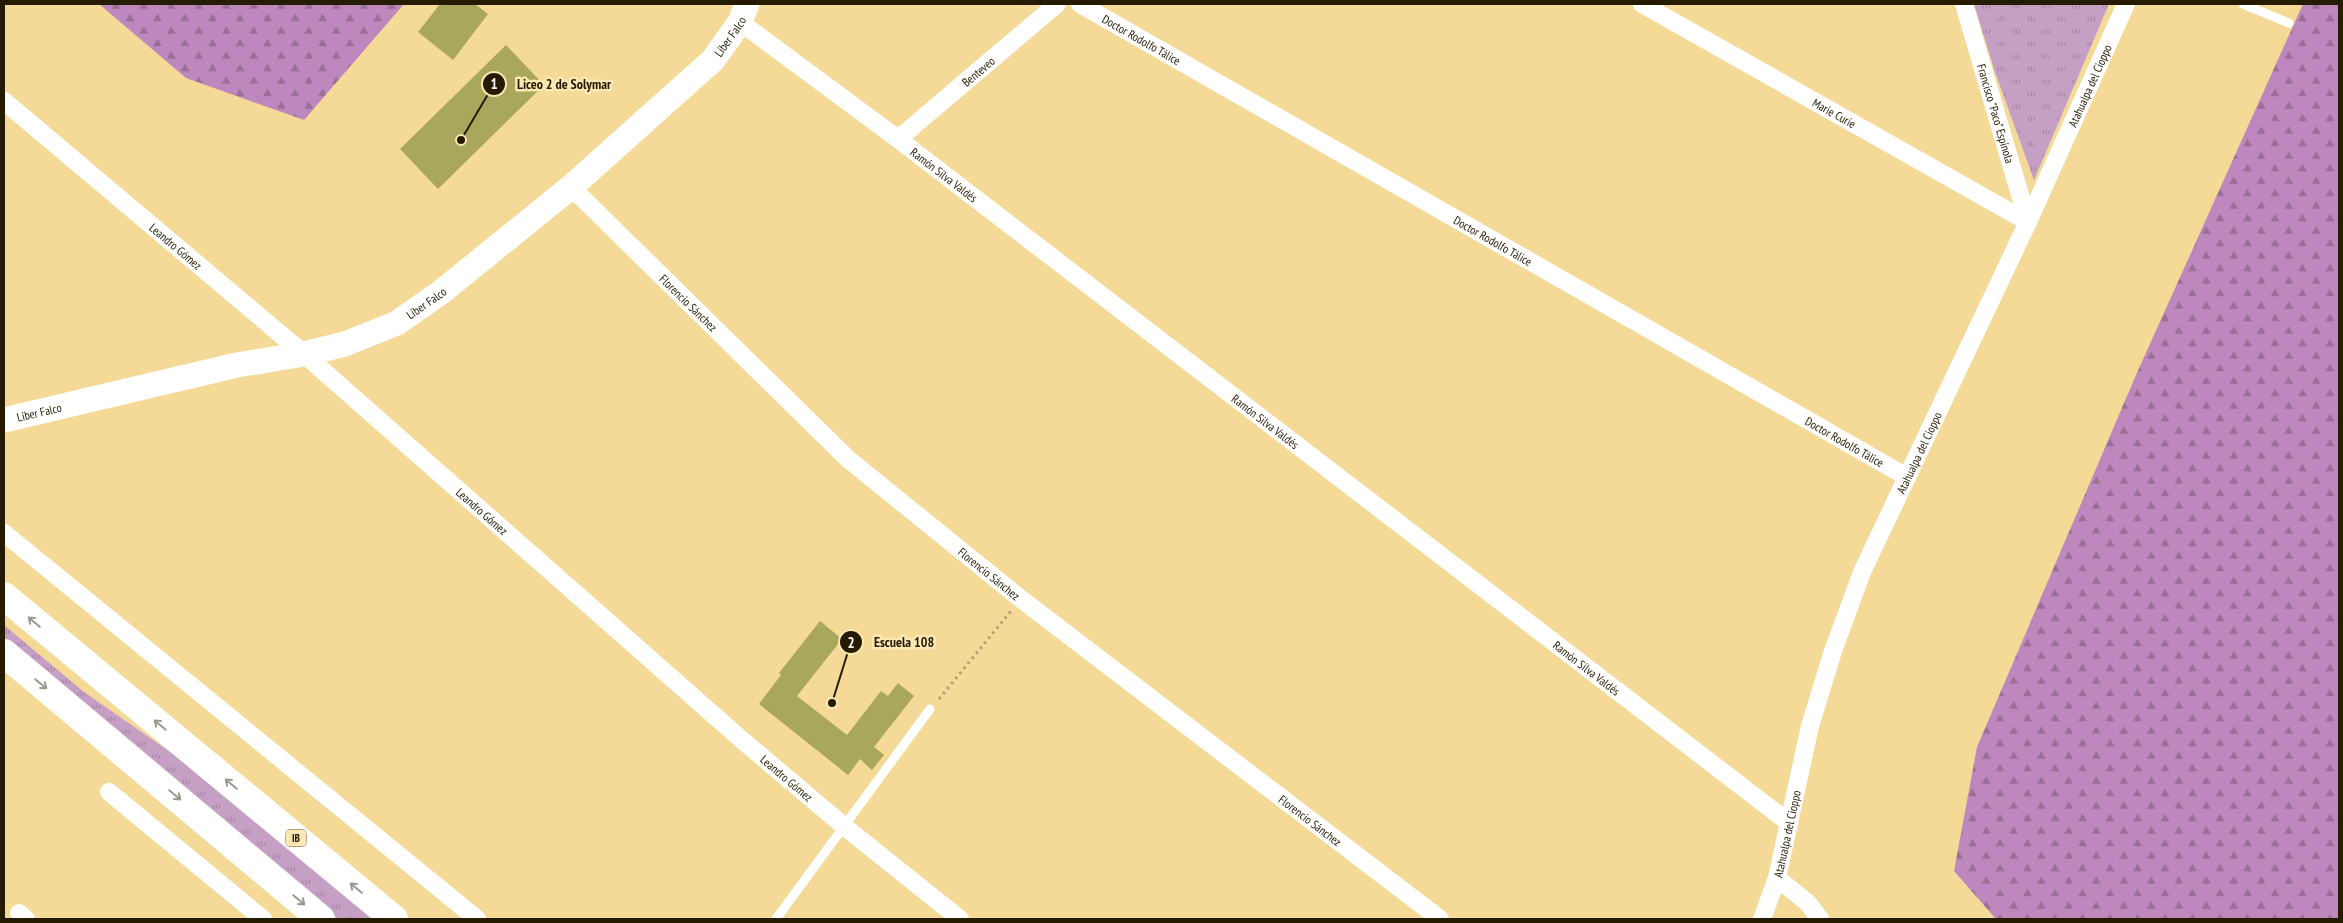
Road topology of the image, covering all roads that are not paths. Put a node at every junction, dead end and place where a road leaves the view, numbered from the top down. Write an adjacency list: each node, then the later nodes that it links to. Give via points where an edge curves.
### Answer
1 (1057, 4): 10 (street, Benteveo)
2 (1080, 4): 15 (street, Doctor Rodolfo Tálice)
3 (1642, 4): 12 (street, Marie Curie)
4 (1964, 4): 12 (street, Francisco "Paco" Espínola)
5 (2126, 4): 12 (street, Atahualpa del Cioppo)
6 (2243, 4): 8 (lane)
7 (744, 13): 10 (street, Ramón Silva Valdés); 11 (street, Líber Falco, via 713,60)
8 (2289, 23)
9 (4, 101): 13 (street, Leandro Gómez)
10 (898, 139): 21 (street, Ramón Silva Valdés)
11 (571, 187): 13 (street, Líber Falco, via 440,293 397,323 346,344); 30 (street, Florencio Sánchez, via 848,459 1021,599)
12 (2028, 222): 15 (street, Atahualpa del Cioppo)
13 (304, 354): 14 (street, Líber Falco, via 237,365); 22 (street, Leandro Gómez)
14 (4, 420)
15 (1907, 477): 21 (street, Atahualpa del Cioppo, via 1862,572 1833,651 1810,726)
16 (4, 533): 27 (street)
17 (4, 596): 26 (highway, IB, one-way to 17)
18 (4, 653): 25 (highway, one-way to 25)
19 (930, 710): 22 (lane)
20 (109, 792): 24 (street)
21 (1788, 822): 23 (street, Atahualpa del Cioppo)
22 (845, 827): 28 (lane); 29 (street, Leandro Gómez)
23 (1777, 878): 31 (street, Atahualpa del Cioppo); 32 (street, via 1808,903)
24 (262, 919)
25 (321, 919)
26 (394, 919)
27 (477, 919)
28 (776, 919)
29 (960, 919)
30 (1440, 919)
31 (1762, 919)
32 (1820, 919)

